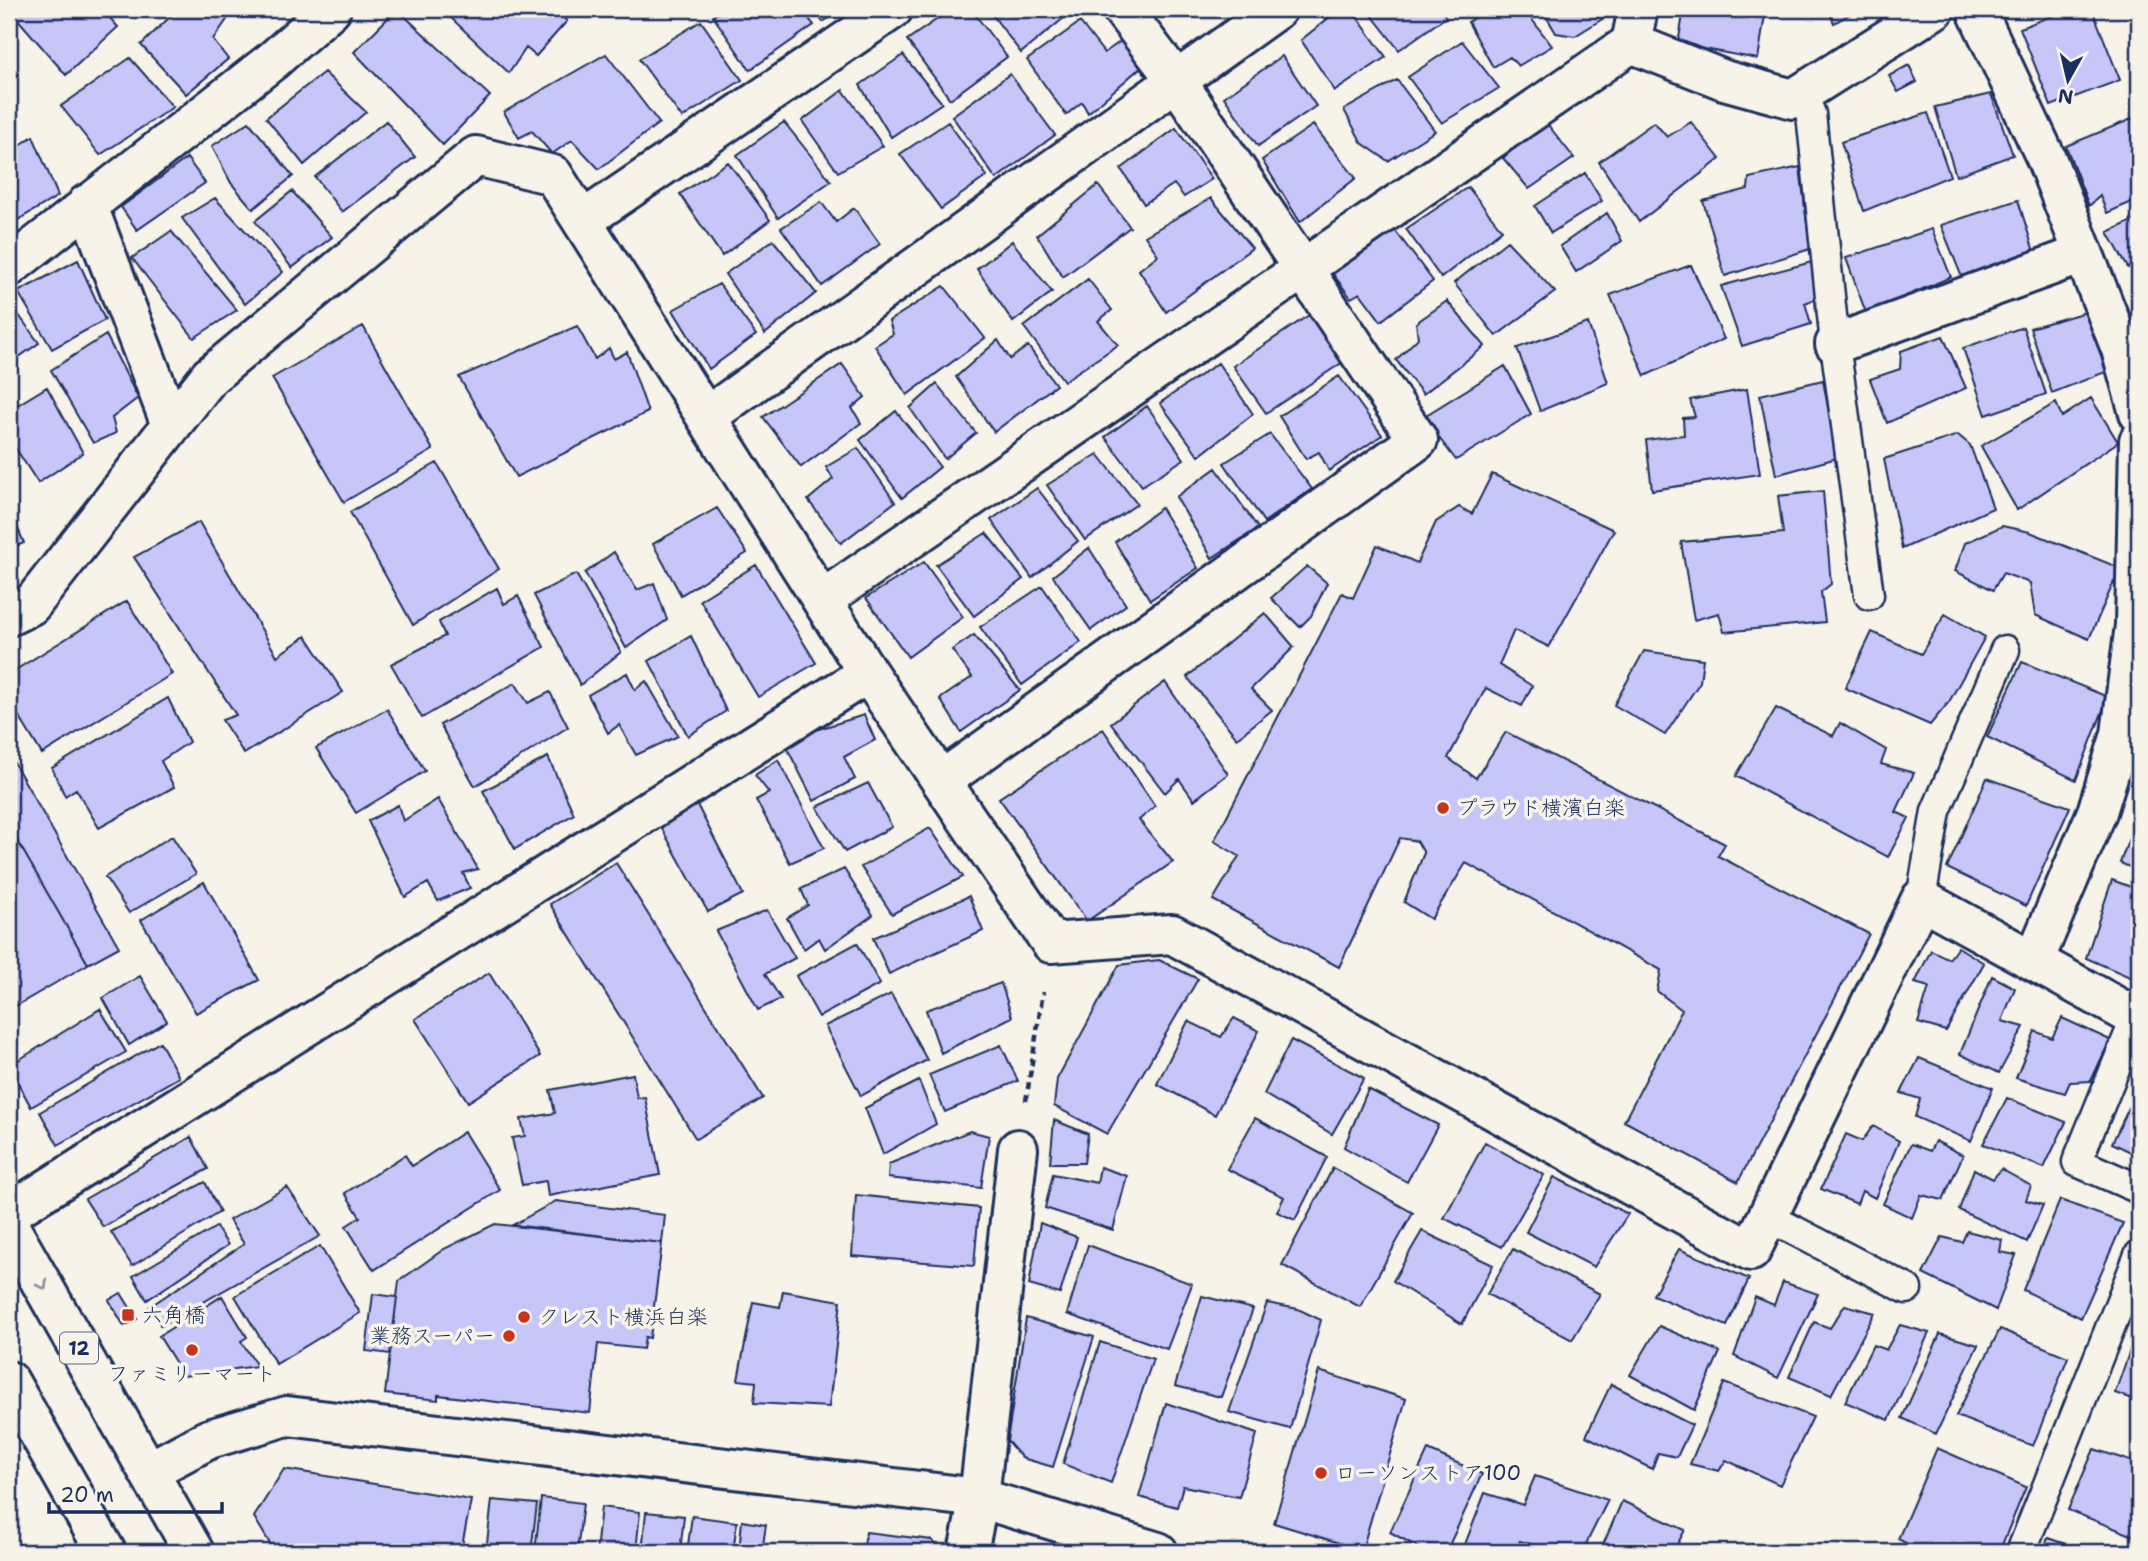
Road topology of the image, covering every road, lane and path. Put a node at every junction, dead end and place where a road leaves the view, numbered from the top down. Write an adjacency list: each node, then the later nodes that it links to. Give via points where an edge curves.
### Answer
1 (331, 9): 10 (street, via 272,61)
2 (893, 9): 11 (street)
3 (1122, 9): 8 (street)
4 (1277, 9): 8 (street)
5 (1936, 9): 9 (street)
6 (1976, 9): 12 (street, via 2046,158)
7 (1634, 26): 9 (street, via 1736,83 1793,99); 14 (street)
8 (1177, 80): 14 (street); 17 (street)
9 (1802, 93): 15 (lane, via 1811,114)
10 (87, 204): 13 (street); 18 (street)
11 (582, 221): 17 (street); 18 (street, via 553,175 476,156 210,376)
12 (2083, 254): 15 (street); 16 (street, via 2121,349)
13 (9, 267)
14 (1304, 268): 21 (street); 25 (street, via 1418,440)
15 (1835, 344): 20 (lane)
16 (2139, 413)
17 (706, 417): 21 (street)
18 (171, 425): 22 (street, via 31,604)
19 (2139, 441): 28 (street, via 2135,625 2121,734 2098,812)
20 (1869, 595)
21 (822, 600): 24 (street)
22 (9, 616)
23 (2005, 650): 26 (lane, via 1936,811)
24 (868, 673): 25 (street); 32 (street)
25 (941, 781): 27 (street)
26 (1921, 899): 28 (street); 33 (street)
27 (1051, 943): 30 (path); 33 (street, via 1172,934 1751,1251)
28 (2034, 961): 29 (street)
29 (2138, 1018): 31 (lane, via 2077,1162)
30 (1018, 1149): 40 (street)
31 (2139, 1189)
32 (9, 1213)
33 (1768, 1217): 36 (lane)
34 (9, 1226): 39 (street, 12, one-way to 39)
35 (2139, 1255): 45 (lane)
36 (1907, 1289)
37 (9, 1381): 38 (street)
38 (20, 1422): 41 (street)
39 (149, 1471): 40 (street, via 209,1439 287,1416); 42 (street, 12)
40 (979, 1497): 43 (street); 44 (street)
41 (106, 1552)
42 (194, 1552)
43 (968, 1552)
44 (1158, 1552)
45 (2021, 1552)

